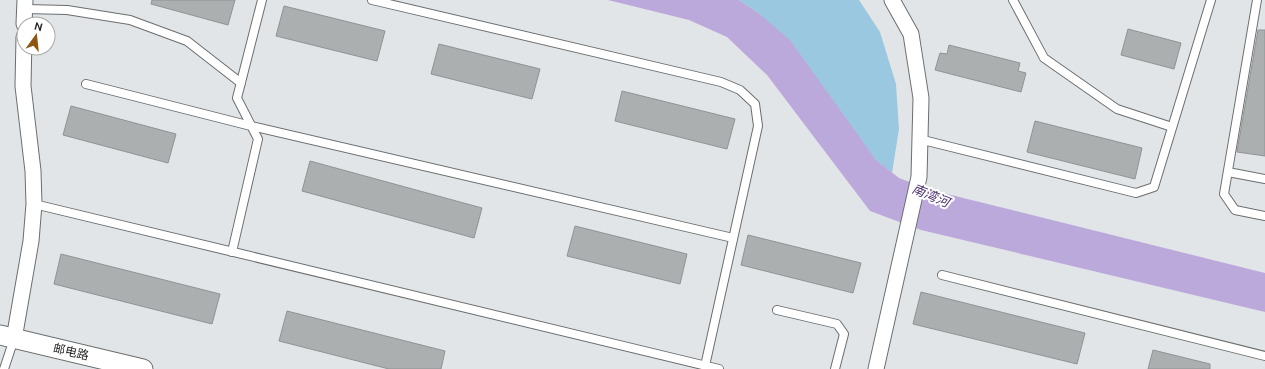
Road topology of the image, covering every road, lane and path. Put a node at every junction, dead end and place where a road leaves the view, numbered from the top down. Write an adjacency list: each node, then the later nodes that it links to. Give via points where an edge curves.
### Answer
1 (262, 0): 10 (lane)
2 (372, 0): 19 (lane, via 721,82 740,90 755,104 758,126)
3 (892, 0): 14 (street, via 911,34 920,98)
4 (1012, 0): 13 (lane, via 1044,58 1117,109)
5 (1211, 0): 13 (lane)
6 (1257, 0): 15 (lane)
7 (25, 4): 8 (street); 10 (lane, via 130,20 187,41)
8 (24, 16)
9 (24, 56): 17 (street, via 23,86 33,171)
10 (241, 83): 12 (lane, via 237,98)
11 (86, 84): 12 (lane)
12 (251, 126): 19 (lane); 20 (lane, via 258,139)
13 (1172, 127): 14 (lane, via 1154,187 1136,193)
14 (920, 139): 30 (street, via 919,177)
15 (1228, 172): 16 (lane); 18 (lane, via 1224,194 1235,210)
16 (1265, 179)
17 (34, 204): 20 (lane); 23 (street, via 31,241)
18 (1265, 216)
19 (733, 238): 25 (lane)
20 (232, 252): 25 (lane)
21 (942, 275): 24 (lane)
22 (777, 310): 29 (lane, via 837,324 844,334)
23 (7, 337): 26 (lane); 27 (street, 邮电路)
24 (1265, 356)
25 (705, 366): 28 (lane)
26 (4, 369)
27 (143, 369)
28 (719, 369)
29 (835, 369)
30 (876, 369)

